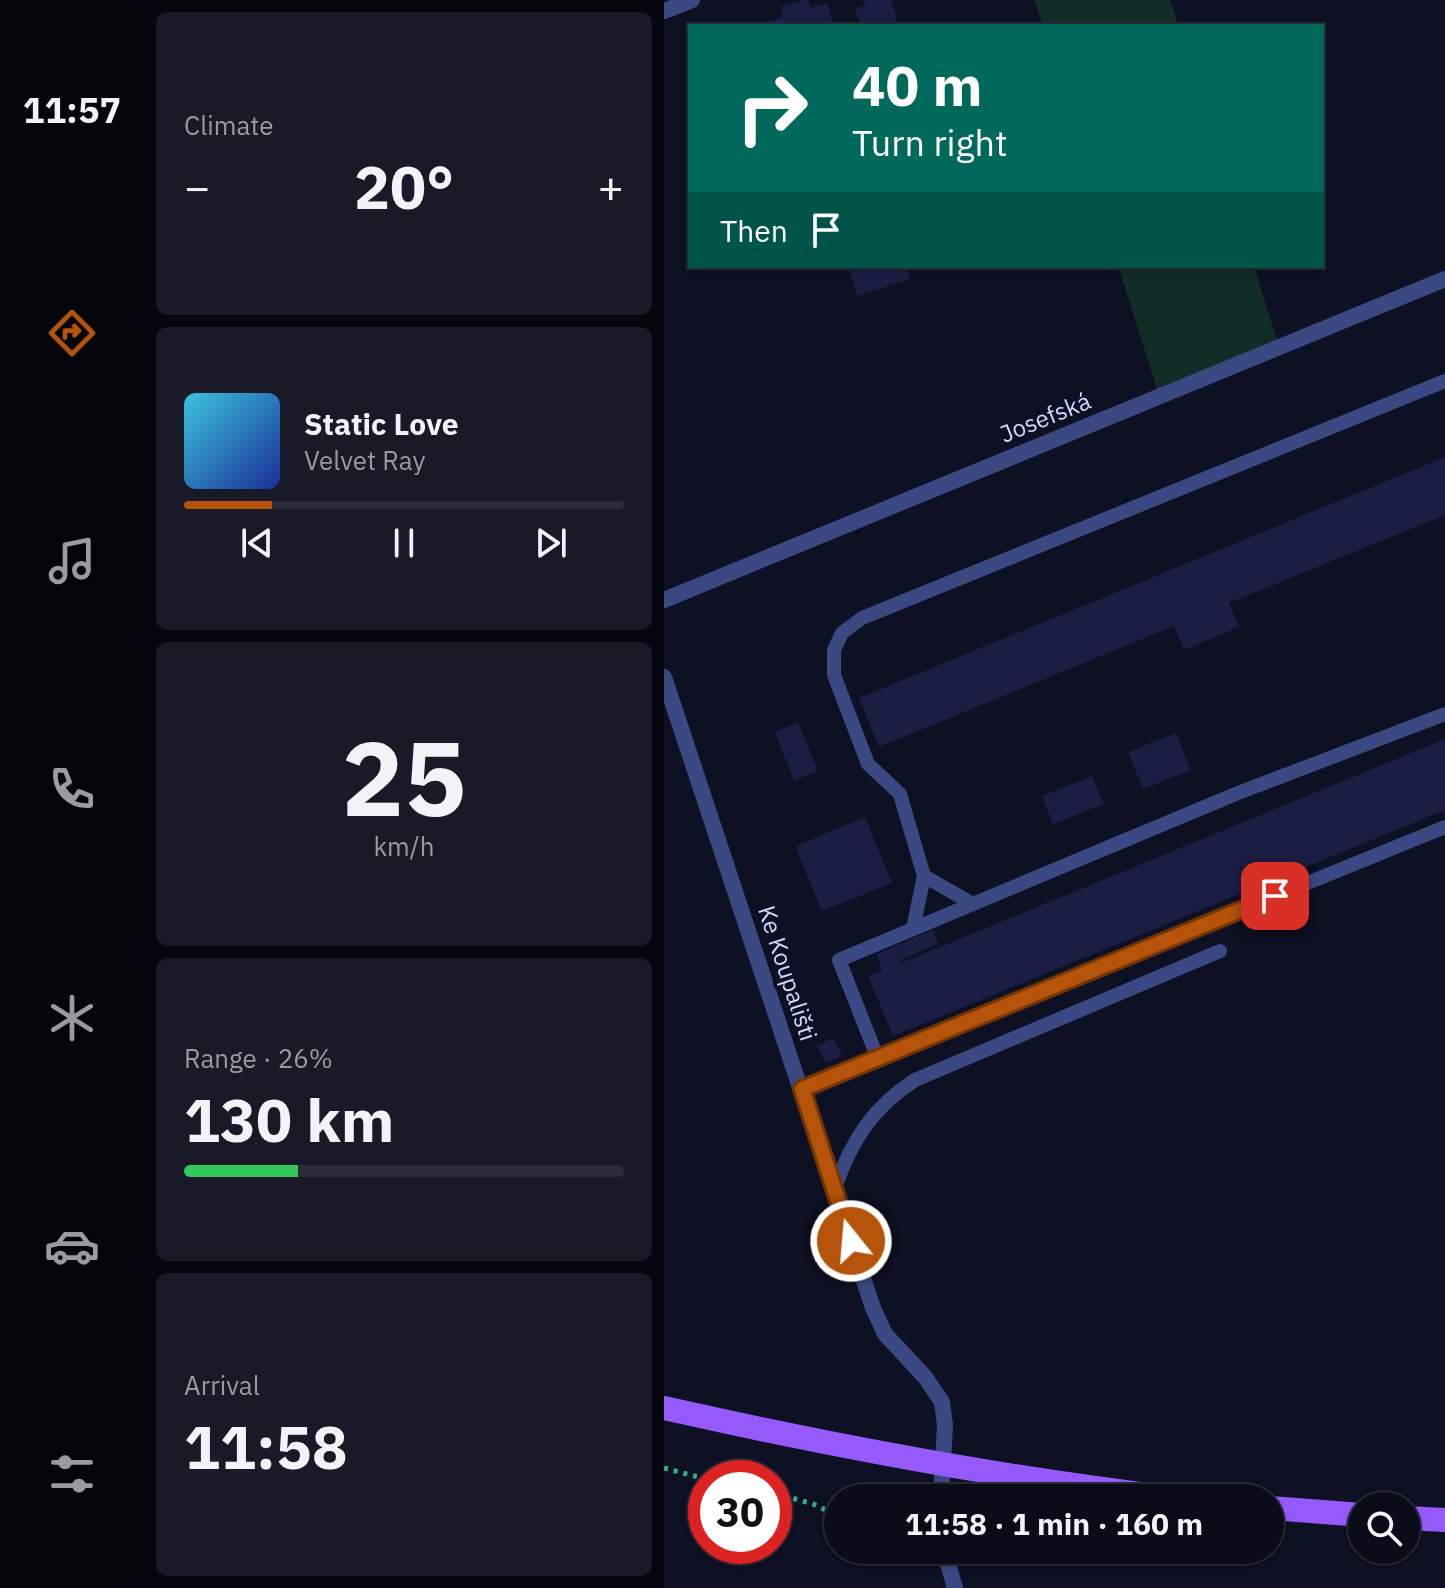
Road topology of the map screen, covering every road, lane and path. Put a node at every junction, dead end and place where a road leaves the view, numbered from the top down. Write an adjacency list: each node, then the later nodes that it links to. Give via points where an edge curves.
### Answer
1 (692, 0): 2 (street)
2 (664, 11)
3 (1445, 279): 5 (street, Josefská)
4 (1445, 381): 9 (lane, via 862,618 842,633 834,650 834,675 868,764 900,794)
5 (664, 600)
6 (664, 677): 14 (street, Ke Koupališti)
7 (1445, 714): 10 (lane, via 1238,793)
8 (1445, 827): 13 (lane)
9 (924, 876): 10 (lane); 11 (lane)
10 (973, 904): 11 (lane)
11 (913, 929): 13 (lane, via 839,960)
12 (1220, 951): 15 (lane, via 915,1080 873,1114 845,1159)
13 (878, 1059): 14 (lane)
14 (802, 1089): 15 (street, Ke Koupališti)
15 (835, 1188): 17 (street, Ke Koupališti, via 879,1322 942,1402)
16 (664, 1408): 17 (main road)
17 (943, 1466): 20 (street, Ke Koupališti); 21 (main road)
18 (664, 1468): 19 (path)
19 (688, 1474)
20 (942, 1484)
21 (1072, 1484)
22 (792, 1498): 23 (path)
23 (824, 1509)
24 (1284, 1509): 25 (main road)
25 (1348, 1514)
26 (1420, 1519): 27 (main road)
27 (1445, 1520)
28 (948, 1564): 29 (street)
29 (955, 1588)

